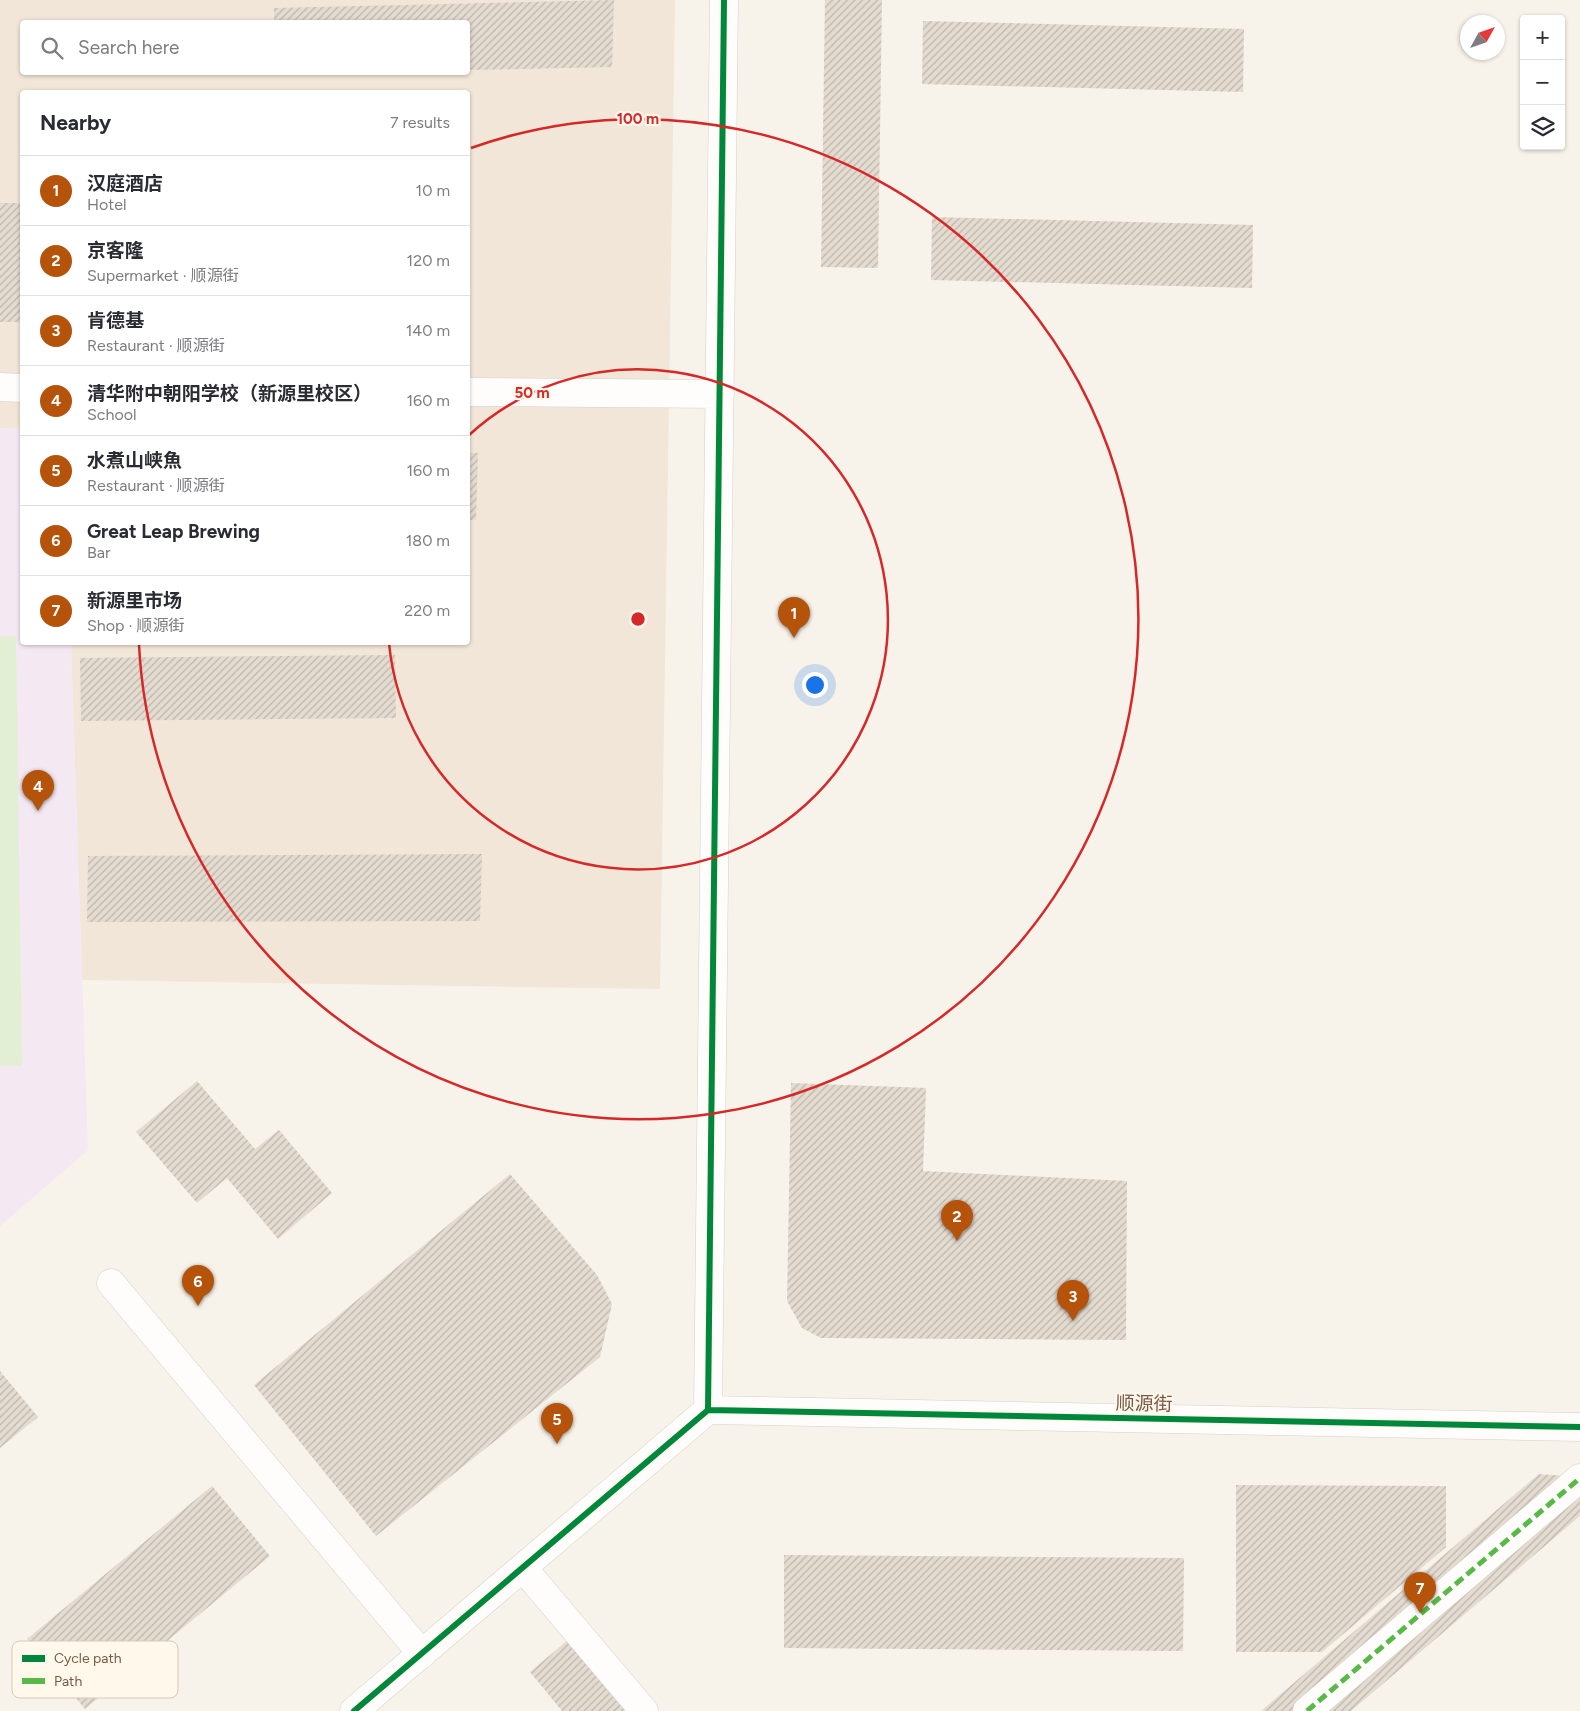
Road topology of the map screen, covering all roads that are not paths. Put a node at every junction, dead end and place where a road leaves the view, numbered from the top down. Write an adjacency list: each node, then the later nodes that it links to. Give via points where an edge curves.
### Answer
1 (724, 0): 5 (street)
2 (0, 387): 3 (street)
3 (20, 388)
4 (470, 392): 5 (street)
5 (720, 394): 7 (street)
6 (111, 1283): 11 (street)
7 (708, 1410): 8 (street, 顺源街); 10 (street)
8 (1580, 1427)
9 (1580, 1478): 14 (street)
10 (524, 1568): 11 (street); 13 (street)
11 (422, 1654): 12 (street)
12 (354, 1711)
13 (644, 1711)
14 (1307, 1711)

